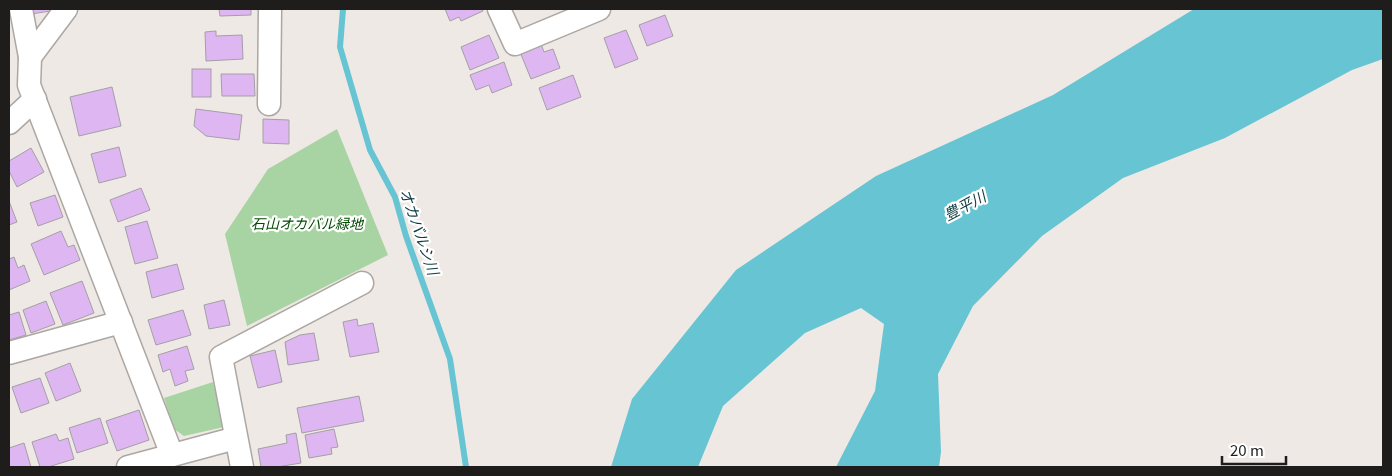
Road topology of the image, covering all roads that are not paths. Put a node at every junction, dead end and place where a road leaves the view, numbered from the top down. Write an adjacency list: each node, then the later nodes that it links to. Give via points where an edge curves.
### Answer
1 (21, 9): 6 (street)
2 (66, 9): 6 (street)
3 (270, 9): 8 (street)
4 (499, 9): 5 (street, via 515,44)
5 (600, 9)
6 (30, 57): 7 (street, via 29,85)
7 (35, 100): 9 (street); 11 (street)
8 (269, 104)
9 (9, 123)
10 (362, 283): 13 (street, via 221,357)
11 (121, 322): 12 (street); 14 (street)
12 (9, 353)
13 (236, 438): 14 (street); 16 (street)
14 (172, 455): 15 (street)
15 (128, 467)
16 (242, 467)

